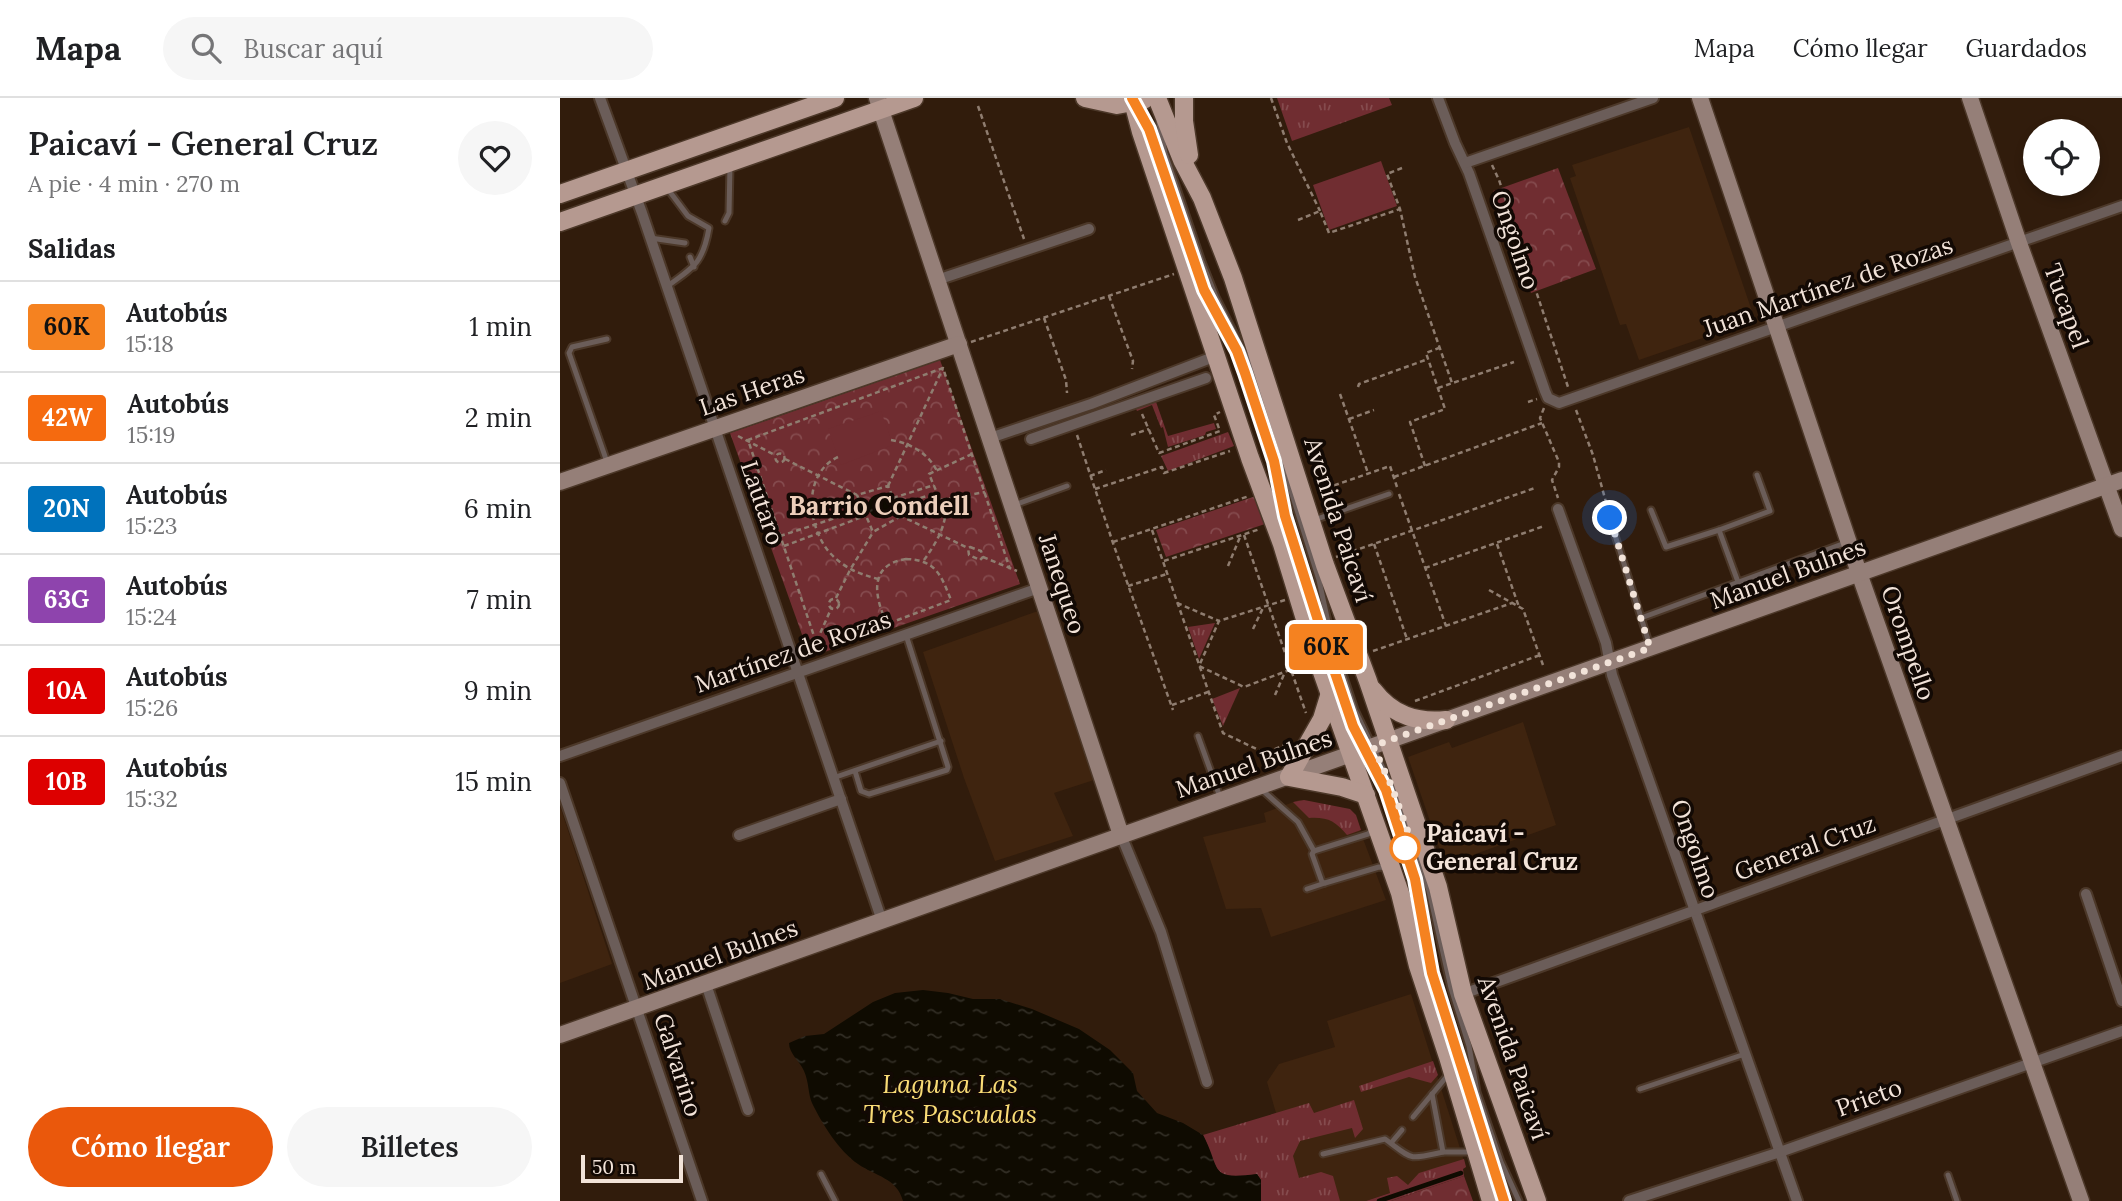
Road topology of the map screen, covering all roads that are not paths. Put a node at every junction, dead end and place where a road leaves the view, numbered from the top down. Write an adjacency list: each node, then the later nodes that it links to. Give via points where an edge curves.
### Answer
1 (600, 98): 17 (street, Lautaro)
2 (835, 98): 17 (main road)
3 (914, 98): 12 (main road)
4 (1085, 98): 11 (main road, via 1108,104)
5 (1157, 98): 21 (main road, Avenida Paicaví); 50 (lane, via 1165,153 1216,297 1253,370)
6 (1184, 98): 21 (main road, via 1185,138)
7 (1438, 98): 16 (street, Ongolmo)
8 (1653, 98): 16 (street)
9 (1700, 98): 33 (street, Orompello)
10 (1970, 98): 28 (street, Tucapel)
11 (1139, 100): 13 (lane); 36 (main road, Avenida Paicaví, via 1141,132)
12 (879, 104): 15 (main road); 31 (street, Janequeo)
13 (1145, 120)
14 (1157, 154): 71 (lane, via 1204,290 1245,373 1325,646 1353,726)
15 (730, 163): 18 (main road); 23 (lane)
16 (1465, 163): 38 (street, Ongolmo)
17 (627, 171): 19 (main road); 20 (street, Lautaro)
18 (665, 185): 20 (main road); 30 (lane, via 688,216 709,228 706,250)
19 (560, 194)
20 (635, 196): 24 (main road); 26 (street, Lautaro)
21 (1202, 198): 42 (main road, Avenida Paicaví)
22 (2122, 206): 28 (street, Juan Martínez de Rozas)
23 (725, 220)
24 (560, 222)
25 (1088, 229): 31 (street)
26 (650, 238): 27 (lane); 32 (street, Lautaro)
27 (685, 243)
28 (2019, 243): 33 (street, Juan Martínez de Rozas); 46 (street, Tucapel)
29 (690, 257): 30 (lane)
30 (694, 267): 32 (lane)
31 (937, 280): 35 (street, Janequeo)
32 (666, 287): 39 (street, Lautaro)
33 (1777, 327): 38 (street, Juan Martínez de Rozas, via 1572,399 1559,403); 57 (street, Orompello)
34 (607, 339): 43 (lane, via 572,347 569,353)
35 (958, 344): 39 (street, Las Heras); 40 (street, Janequeo)
36 (1216, 356): 40 (street); 67 (main road, Avenida Paicaví)
37 (1206, 378): 41 (street)
38 (1548, 398)
39 (714, 428): 43 (street, Las Heras); 65 (street, Lautaro)
40 (990, 438): 49 (street, Janequeo)
41 (1031, 439)
42 (1287, 443): 50 (lane); 53 (main road, Avenida Paicaví)
43 (608, 465): 45 (street, Las Heras)
44 (1757, 475): 55 (lane, via 1770,511)
45 (560, 482)
46 (2114, 482): 54 (street, Tucapel); 58 (street, Manuel Bulnes)
47 (1067, 486): 49 (lane)
48 (1389, 494): 53 (lane)
49 (1012, 506): 60 (street, Janequeo)
50 (1296, 509): 71 (lane, via 1332,640)
51 (1559, 509): 64 (street, Ongolmo)
52 (1651, 510): 55 (lane, via 1666,547)
53 (1311, 521): 66 (main road, Avenida Paicaví)
54 (2122, 529)
55 (1719, 530): 59 (lane)
56 (1614, 533): 61 (lane)
57 (1849, 542): 58 (street, Orompello); 59 (lane)
58 (1859, 573): 63 (street, Manuel Bulnes); 82 (street, Orompello)
59 (1738, 582): 61 (lane)
60 (1039, 588): 62 (street, Martínez de Rozas); 85 (street, Janequeo)
61 (1641, 618): 63 (lane)
62 (906, 635): 65 (street, Martínez de Rozas); 70 (lane)
63 (1650, 648): 64 (street, Manuel Bulnes)
64 (1609, 662): 68 (street, Manuel Bulnes); 93 (street, Ongolmo)
65 (798, 673): 72 (street, Martínez de Rozas); 76 (street, Lautaro)
66 (1368, 681): 68 (main road, via 1398,713 1424,721); 71 (main road, Avenida Paicaví)
67 (1330, 693): 71 (main road, Avenida Paicaví); 75 (main road, via 1322,719)
68 (1446, 720): 71 (street, Manuel Bulnes)
69 (1198, 736): 81 (lane)
70 (941, 741): 74 (lane); 74 (lane, via 947,770 870,794 861,791)
71 (1369, 748): 75 (street, Manuel Bulnes); 79 (main road, Avenida Paicaví); 96 (main road, Avenida Paicaví, via 1438,887); 120 (lane, via 1415,879 1432,973); 121 (lane, via 1395,794 1429,891 1478,1092)
72 (560, 756)
73 (2122, 756): 82 (street, General Cruz)
74 (855, 771): 76 (lane)
75 (1289, 777): 78 (street, Manuel Bulnes); 79 (main road)
76 (833, 778): 80 (street, Lautaro)
77 (560, 783): 98 (street, Galvarino)
78 (1258, 787): 81 (street, Manuel Bulnes); 87 (lane, via 1298,822)
79 (1366, 796): 83 (main road, Avenida Paicaví)
80 (841, 799): 84 (street); 94 (street, Lautaro)
81 (1221, 800): 85 (street, Manuel Bulnes)
82 (1945, 820): 93 (street, General Cruz); 102 (street, Orompello)
83 (1372, 831): 86 (lane, via 1362,840); 89 (main road, Avenida Paicaví)
84 (739, 835)
85 (1121, 835): 94 (street, Manuel Bulnes); 104 (street, Janequeo, via 1161,932)
86 (1324, 848): 87 (lane); 88 (lane)
87 (1314, 851): 90 (lane)
88 (1326, 855)
89 (1385, 867): 90 (lane); 103 (main road, Avenida Paicaví, via 1403,906)
90 (1325, 883): 91 (lane)
91 (1307, 889)
92 (2086, 894): 97 (street)
93 (1695, 910): 96 (street, General Cruz); 101 (street, Ongolmo)
94 (882, 921): 95 (street, Manuel Bulnes)
95 (706, 984): 98 (street, Manuel Bulnes); 107 (street)
96 (1463, 994): 122 (main road, Avenida Paicaví)
97 (2122, 1001)
98 (637, 1008): 100 (street, Manuel Bulnes); 117 (street, Galvarino)
99 (2122, 1031): 102 (street, Prieto)
100 (560, 1035)
101 (1745, 1054): 105 (lane); 113 (street, Ongolmo)
102 (2031, 1063): 113 (street, Prieto); 126 (street, Orompello)
103 (1452, 1069): 106 (lane); 112 (main road, Avenida Paicaví)
104 (1208, 1082)
105 (1640, 1089)
106 (1432, 1094): 108 (lane); 111 (lane)
107 (748, 1110)
108 (1413, 1117)
109 (1402, 1130): 110 (lane)
110 (1391, 1143): 111 (lane, via 1408,1157); 114 (lane, via 1385,1139)
111 (1443, 1152): 112 (lane)
112 (1475, 1152): 119 (main road, Avenida Paicaví)
113 (1780, 1152): 123 (street, Prieto); 124 (street, Ongolmo)
114 (1322, 1154)
115 (821, 1174): 118 (lane)
116 (1948, 1175): 125 (lane)
117 (702, 1201)
118 (835, 1201)
119 (1491, 1201)
120 (1504, 1201)
121 (1519, 1201)
122 (1538, 1201)
123 (1629, 1201)
124 (1797, 1201)
125 (1957, 1201)
126 (2081, 1201)

